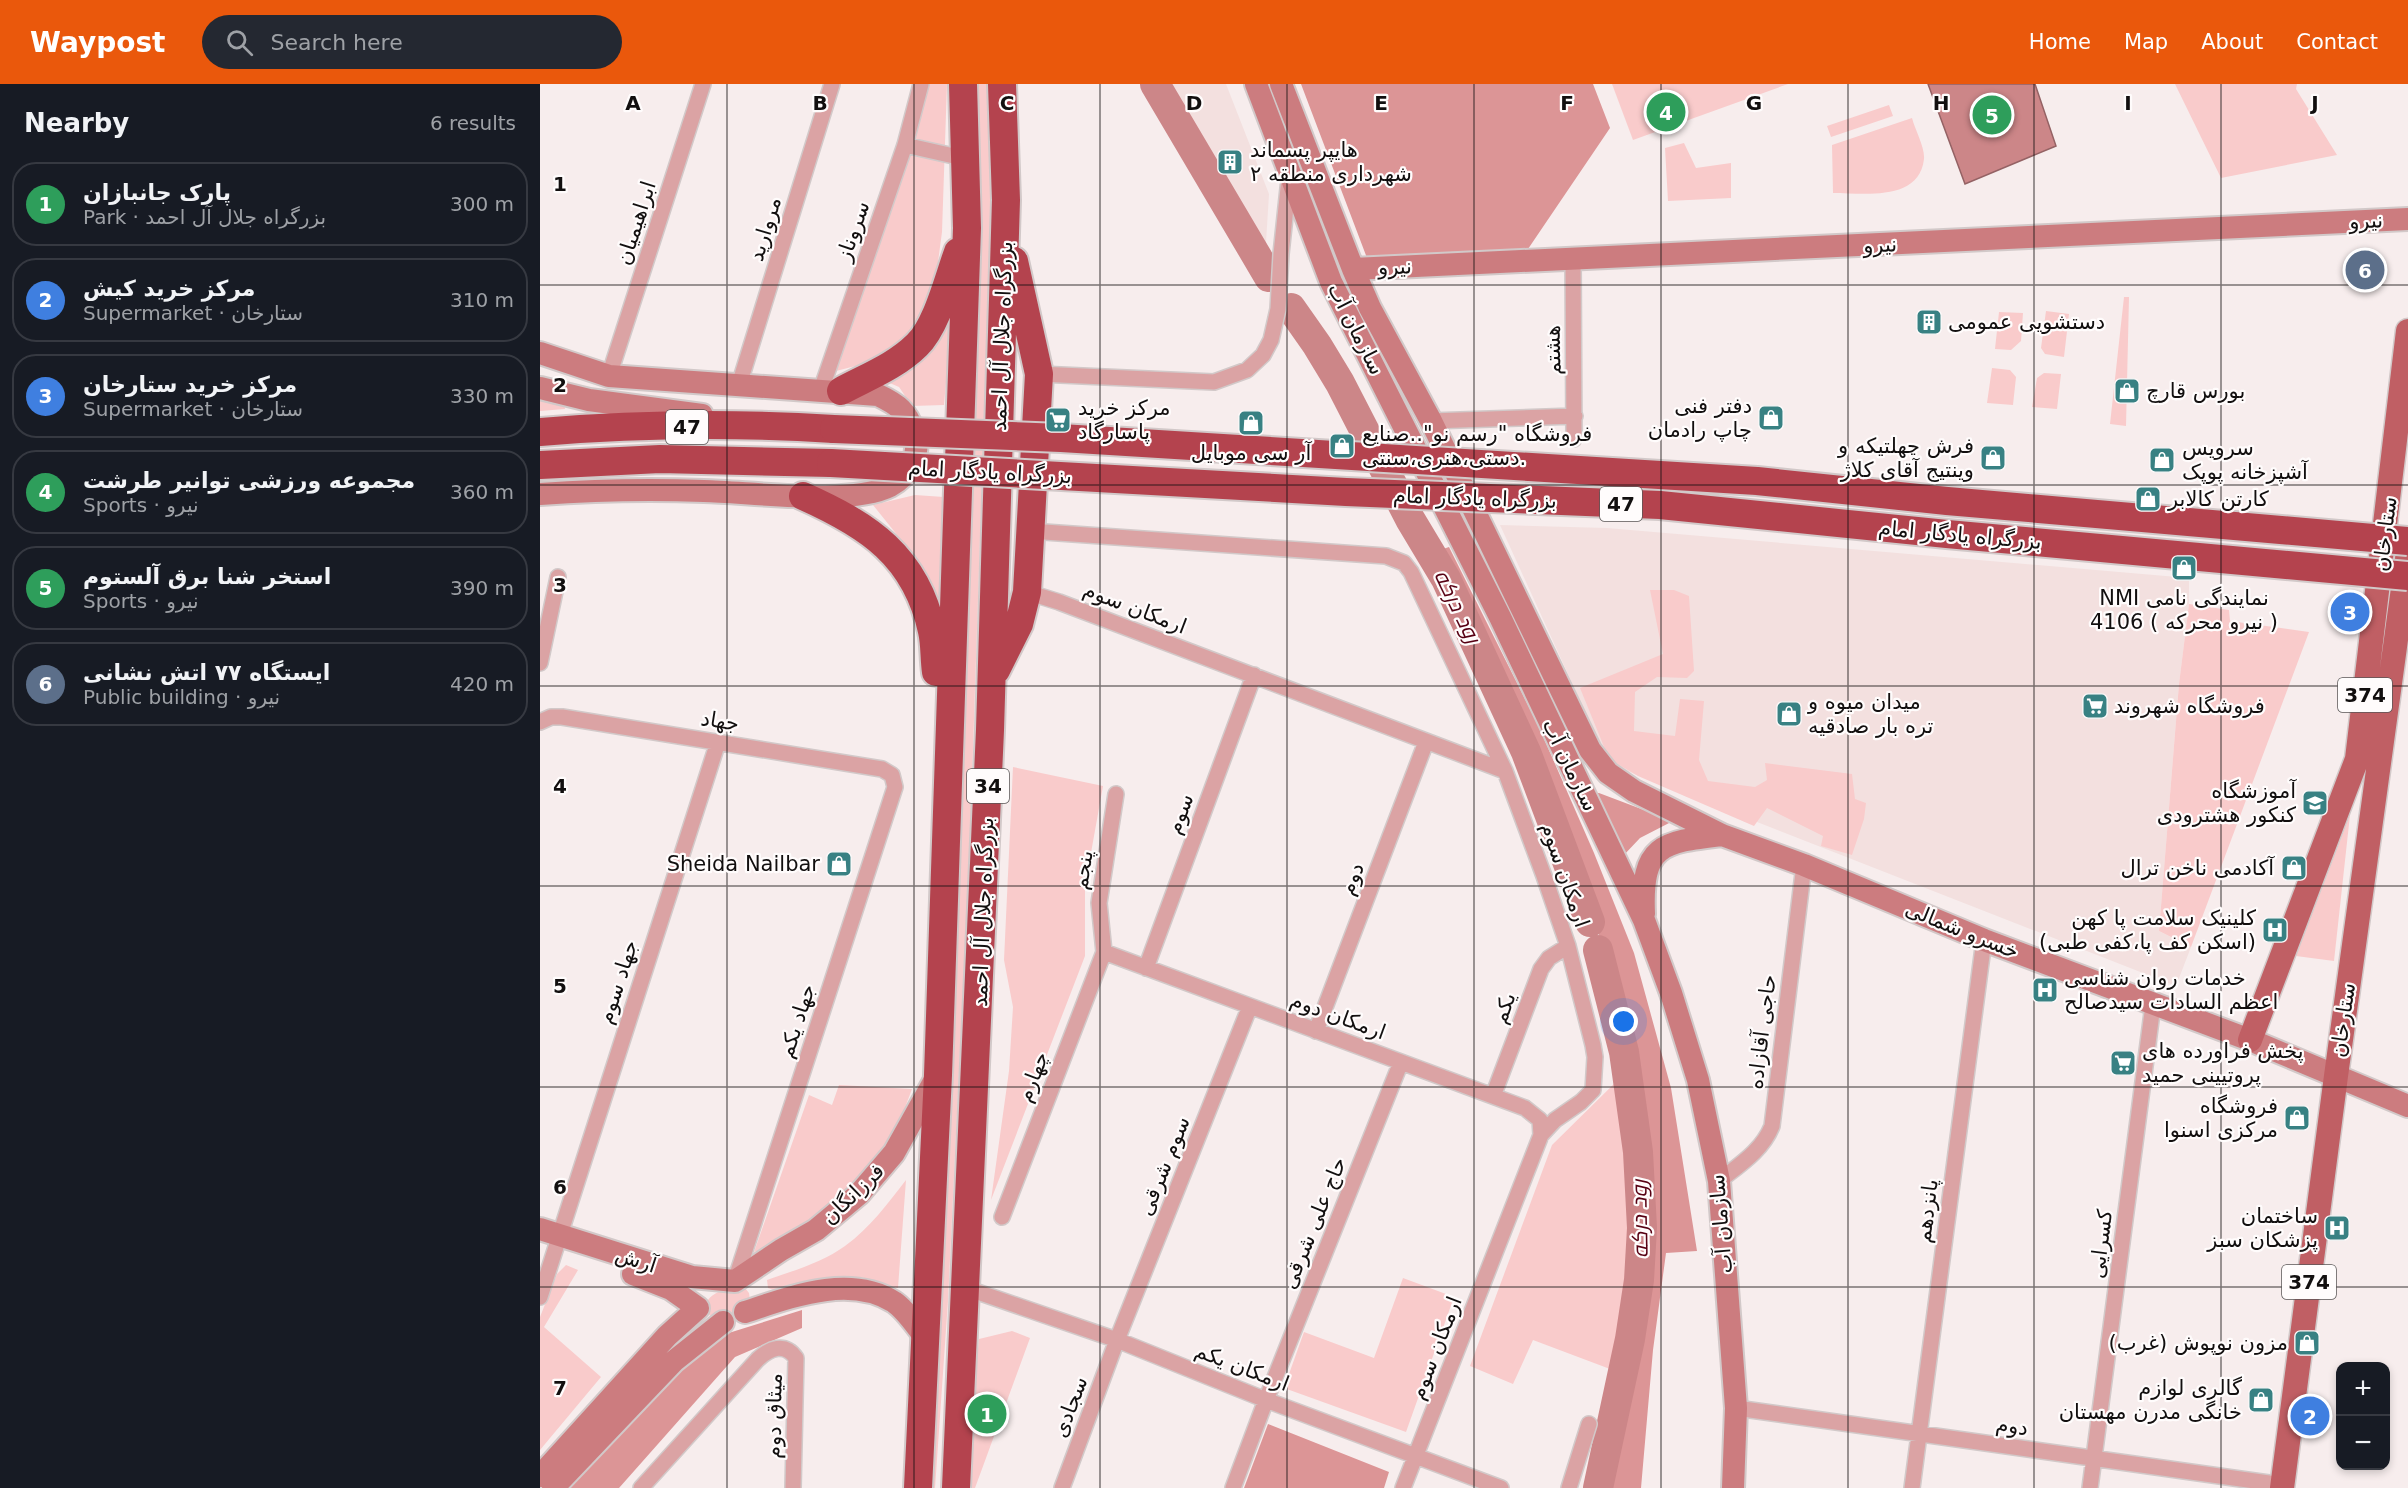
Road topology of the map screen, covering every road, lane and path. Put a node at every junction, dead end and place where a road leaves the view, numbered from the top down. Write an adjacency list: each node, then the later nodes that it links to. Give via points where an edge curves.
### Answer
1 (703, 84): 19 (street, ابراهیمیان)
2 (832, 84): 20 (street, مروارید)
3 (921, 84): 8 (street, سروناز)
4 (963, 84): 9 (highway, بزرگراه جلال آل احمد / 34)
5 (1002, 84): 11 (highway, بزرگراه جلال آل احمد / 34)
6 (1256, 84): 10 (street, سازمان آب)
7 (1281, 84): 15 (street, سازمان آب)
8 (905, 145): 9 (street); 22 (street, سروناز)
9 (967, 159): 13 (highway, بزرگراه جلال آل احمد / 34)
10 (1290, 171): 18 (street, via 1278,309 1271,340 1263,355 1247,370 1214,382); 23 (street, سازمان آب, via 1331,282)
11 (1005, 219): 18 (highway); 42 (highway, بزرگراه جلال آل احمد / 34)
12 (2408, 219): 14 (street, نیرو)
13 (967, 228): 22 (highway, via 933,319 919,344 884,369); 47 (highway, بزرگراه جلال آل احمد / 34)
14 (1572, 260): 15 (street, نیرو); 25 (street, هشتم)
15 (1353, 269): 24 (street, سازمان آب)
16 (2408, 331): 60 (main road, ستارخان / 374, via 2357,759)
17 (540, 353): 19 (street)
18 (1039, 374): 32 (highway)
19 (609, 376): 20 (street)
20 (739, 385): 22 (street)
21 (540, 388): 26 (street, via 589,400)
22 (831, 390): 31 (street, via 878,395 897,404 909,418 916,437 914,460 890,486 848,495)
23 (1399, 414): 24 (street); 39 (street, سازمان آب)
24 (1428, 415): 25 (street); 38 (street, سازمان آب)
25 (1575, 416): 28 (street, هشتم)
26 (775, 425): 27 (highway, بزرگراه یادگار امام / 47); 33 (highway, بزرگراه یادگار امام / 47, bridge, via 1061,438 1757,481)
27 (540, 432)
28 (1574, 439)
29 (540, 465): 35 (highway, بزرگراه یادگار امام / 47, bridge, via 660,459 831,463 1660,505)
30 (540, 494): 31 (street, via 658,490)
31 (803, 496): 47 (highway, via 844,514 874,534 917,585 932,632)
32 (1030, 531): 37 (highway); 46 (street, via 1398,559 1411,572)
33 (2408, 541)
34 (2408, 552): 63 (main road, ستارخان / 374)
35 (2408, 576)
36 (558, 577): 40 (street)
37 (1027, 592): 41 (street, ارمکان سوم); 42 (highway, via 1019,624)
38 (1526, 617): 39 (street); 50 (street, سازمان آب, via 1590,750 1608,773 1634,791)
39 (1504, 627): 52 (street, سازمان آب)
40 (540, 663)
41 (1254, 675): 45 (street, ارمکان سوم); 56 (street, سوم)
42 (992, 678): 71 (highway, بزرگراه جلال آل احمد / 34)
43 (540, 722): 44 (street, جهاد, via 562,717)
44 (718, 742): 48 (street, جهاد, via 882,769); 69 (street, جهاد سوم)
45 (1426, 742): 46 (street, ارمکان سوم); 59 (street, دوم)
46 (1505, 771): 54 (street, ارمکان سوم)
47 (949, 774): 62 (highway, بزرگراه جلال آل احمد / 34)
48 (892, 775): 70 (street, جهاد یکم, via 895,787)
49 (1116, 794): 55 (street, پنجم, via 1099,903)
50 (1722, 835): 51 (street, خسرو شمالی); 52 (street, via 1679,840 1657,853 1646,876)
51 (1804, 866): 53 (street, خسرو شمالی); 67 (street, حاجی آقازاده, via 1772,1126 1754,1153)
52 (1644, 920): 67 (street, سازمان آب, via 1698,1080)
53 (1984, 940): 57 (street, خسرو شمالی); 81 (street, پانزدهم)
54 (1568, 946): 64 (street, یکم, via 1549,958 1541,969); 66 (street, ارمکان سوم, via 1594,1051 1595,1083 1590,1094)
55 (1104, 952): 56 (street, ارمکان دوم); 68 (street, چهارم)
56 (1146, 968): 58 (street, ارمکان دوم)
57 (2153, 1005): 60 (street, خسرو شمالی); 83 (street, کسرایی)
58 (1250, 1006): 59 (street, ارمکان دوم); 77 (street, سوم شرقی)
59 (1316, 1031): 61 (street, ارمکان دوم)
60 (2250, 1041): 63 (street, خسرو شمالی)
61 (1401, 1062): 64 (street, ارمکان دوم); 78 (street, حاج علی شرقی)
62 (938, 1075): 70 (street, فرزانگان, via 894,1153 859,1194 816,1230); 76 (highway, بزرگراه جلال آل احمد / 34)
63 (2336, 1076): 65 (street, خسرو شمالی); 85 (main road, ستارخان / 374)
64 (1494, 1096): 66 (street, ارمکان دوم, via 1531,1112 1540,1120)
65 (2408, 1106)
66 (1541, 1135): 82 (street, ارمکان سوم)
67 (1719, 1181): 79 (street, سازمان آب)
68 (1002, 1217)
69 (548, 1238): 70 (street, آرش, via 692,1277); 72 (street, جهاد سوم); 73 (street, آرش, via 656,1282)
70 (735, 1281): 73 (street, فرزانگان, via 704,1295); 74 (street, via 756,1288 757,1300)
71 (966, 1288): 77 (street, ارمکان یکم); 90 (highway, بزرگراه جلال آل احمد / 34)
72 (540, 1297)
73 (698, 1308): 75 (street, آرش, via 706,1319); 84 (street, via 667,1336)
74 (745, 1312): 75 (street); 76 (street, via 797,1295 859,1289 896,1303)
75 (723, 1322): 86 (street, via 674,1361)
76 (925, 1337): 89 (highway, بزرگراه جلال آل احمد / 34)
77 (1117, 1340): 78 (street, ارمکان یکم); 91 (street, سجادی)
78 (1266, 1400): 82 (street, ارمکان یکم); 92 (street, حاج علی شرقی)
79 (1736, 1408): 81 (street, دوم); 96 (street, سازمان آب)
80 (1589, 1424): 95 (street)
81 (1919, 1434): 83 (street, دوم); 97 (street, پانزدهم)
82 (1417, 1455): 93 (street, ارمکان سوم); 94 (street, ارمکان یکم)
83 (2094, 1459): 85 (street, دوم); 98 (street, کسرایی)
84 (540, 1476)
85 (2283, 1487)
86 (553, 1488)
87 (641, 1488): 88 (street, میثاق دوم, via 765,1353 773,1349 787,1349 796,1358)
88 (793, 1488)
89 (918, 1488)
90 (956, 1488)
91 (1062, 1488)
92 (1233, 1488)
93 (1403, 1488)
94 (1501, 1488)
95 (1569, 1488)
96 (1733, 1488)
97 (1912, 1488)
98 (2090, 1488)

